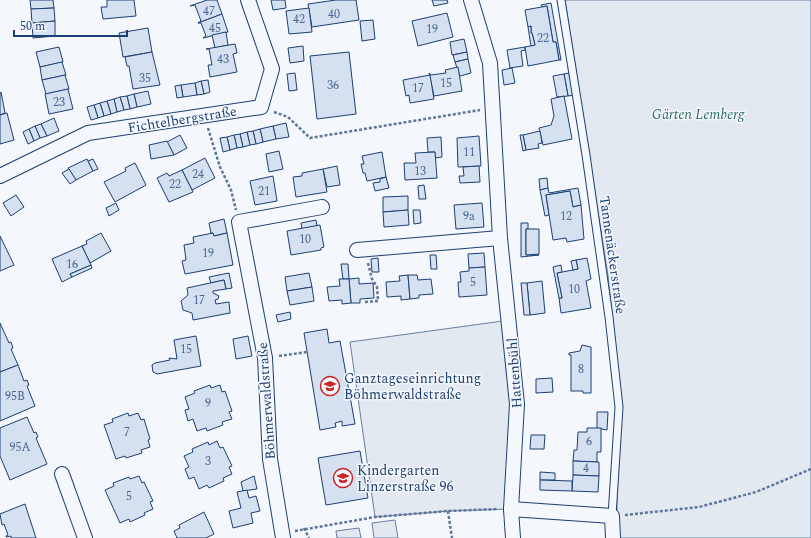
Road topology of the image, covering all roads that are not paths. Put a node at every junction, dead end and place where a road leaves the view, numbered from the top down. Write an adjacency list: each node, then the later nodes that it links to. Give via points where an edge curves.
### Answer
1 (248, 0): 4 (street, Fichtelbergstraße, via 272,69 260,106 88,134)
2 (471, 0): 6 (street, Hattenbühl, via 490,63)
3 (561, 0): 10 (lane, Tannenäckerstraße, via 609,317 618,407)
4 (0, 176)
5 (322, 207): 11 (street, Böhmerwaldstraße, via 239,222 264,358)
6 (500, 238): 7 (street); 9 (street, Hattenbühl, via 517,404)
7 (360, 249)
8 (62, 474): 12 (street)
9 (511, 509): 10 (street); 13 (street, Hattenbühl)
10 (612, 516): 14 (street)
11 (278, 536)
12 (85, 538)
13 (513, 538)
14 (613, 538)

